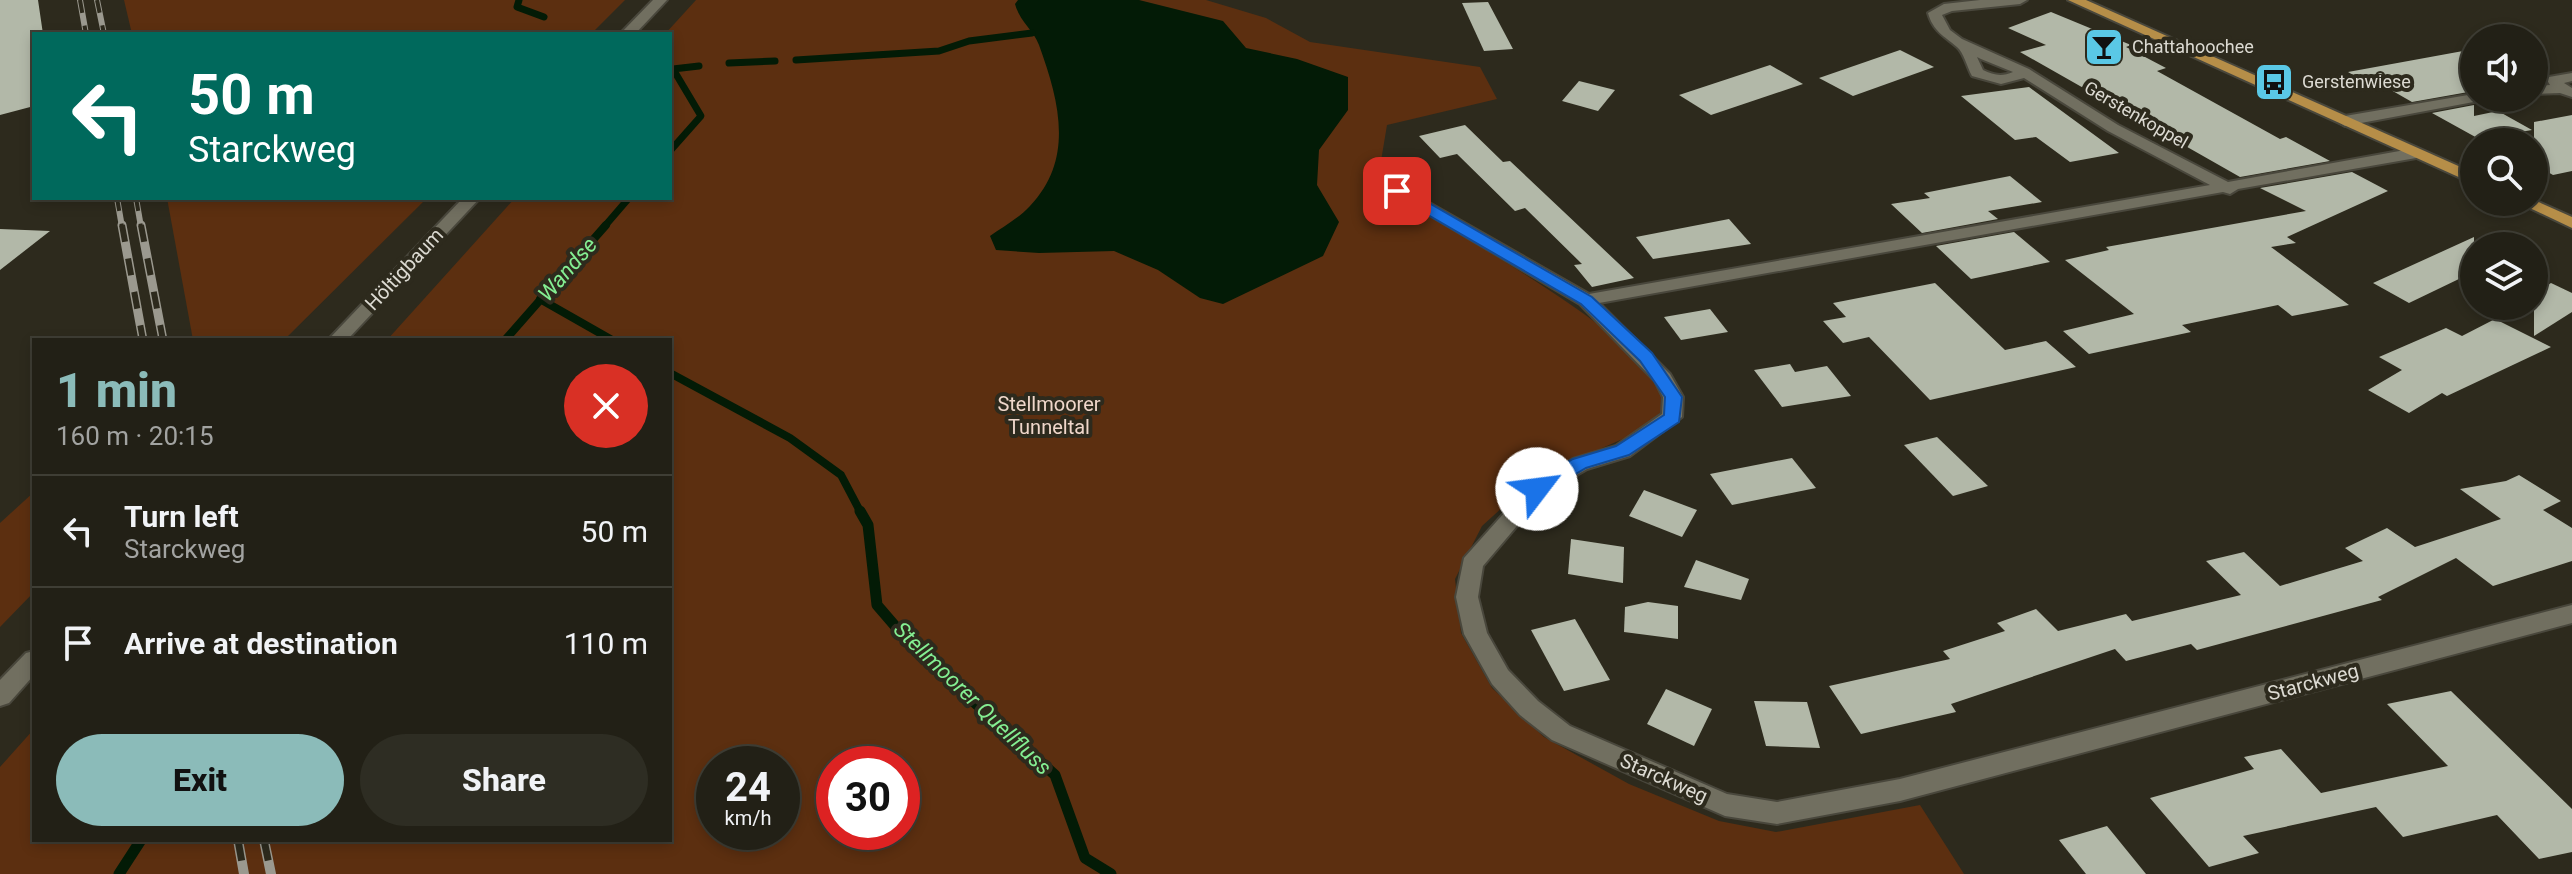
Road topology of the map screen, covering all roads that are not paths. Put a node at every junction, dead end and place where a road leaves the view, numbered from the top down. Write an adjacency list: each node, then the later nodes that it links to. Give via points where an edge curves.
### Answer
1 (660, 0): 4 (street)
2 (2020, 0): 5 (street, Gerstenkoppel, via 1935,13 1937,26)
3 (2075, 0): 10 (main road)
4 (629, 32)
5 (1966, 48): 6 (street, Gerstenkoppel); 6 (street, Gerstenkoppel, via 1977,73 1989,79 2005,81)
6 (2024, 72): 13 (street, Gerstenkoppel, via 2113,128)
7 (2568, 86): 8 (street)
8 (2548, 88)
9 (2460, 100): 10 (street)
10 (2345, 121): 11 (main road)
11 (2416, 153): 12 (main road); 13 (street)
12 (2460, 173)
13 (2230, 189): 18 (street)
14 (1397, 191): 18 (street, Starckweg)
15 (470, 200): 19 (street, Höltigbaum)
16 (2548, 212): 17 (main road)
17 (2572, 223)
18 (1586, 300): 20 (street, Starckweg, via 1663,378 1673,397 1672,417 1623,451 1580,464 1537,489 1472,564 1467,597 1476,634 1500,677 1561,733 1725,805 1777,813 1900,790)
19 (339, 338)
20 (2572, 614)
21 (32, 662): 22 (street)
22 (0, 696)

